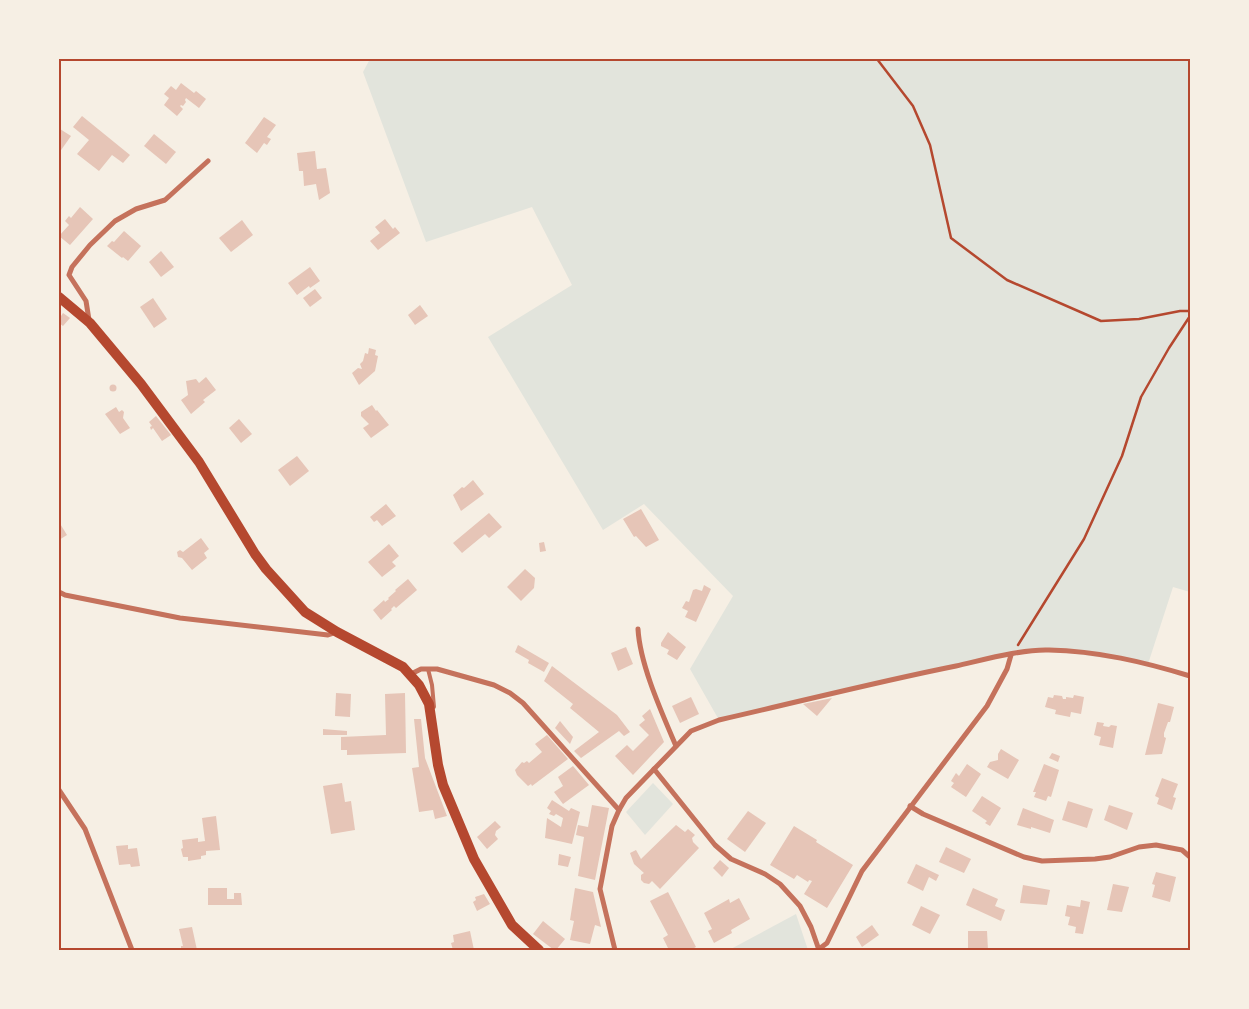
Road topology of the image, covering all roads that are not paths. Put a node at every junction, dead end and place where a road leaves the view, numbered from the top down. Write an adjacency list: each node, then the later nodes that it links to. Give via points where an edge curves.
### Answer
1 (208, 161): 3 (street, via 165,200 136,209 115,221 72,267 69,275 86,301)
2 (59, 297): 3 (main road)
3 (90, 323): 6 (main road, via 194,454 266,569 305,612)
4 (59, 592): 6 (street, via 180,618 328,635)
5 (638, 630): 12 (street, via 657,700)
6 (337, 632): 9 (main road)
7 (1011, 655): 10 (street, via 1047,650 1098,654); 12 (street, via 719,720 691,732); 15 (street, via 987,706)
8 (428, 669): 9 (street); 11 (lane, via 434,702); 16 (street, via 494,685 510,693 523,703)
9 (411, 674): 11 (main road, via 429,704)
10 (1190, 676)
11 (432, 722): 19 (main road, via 443,785 474,859 512,925)
12 (676, 746): 13 (street)
13 (654, 769): 16 (street); 21 (street, via 714,845 731,859 780,884 800,906)
14 (59, 790): 18 (street, via 85,829)
15 (910, 806): 17 (street, via 1024,857 1042,861 1110,857 1156,845 1182,850); 21 (street, via 862,871 827,943)
16 (619, 810): 20 (street, via 612,826 600,889)
17 (1190, 858)
18 (132, 950)
19 (539, 950)
20 (615, 950)
21 (819, 950)

